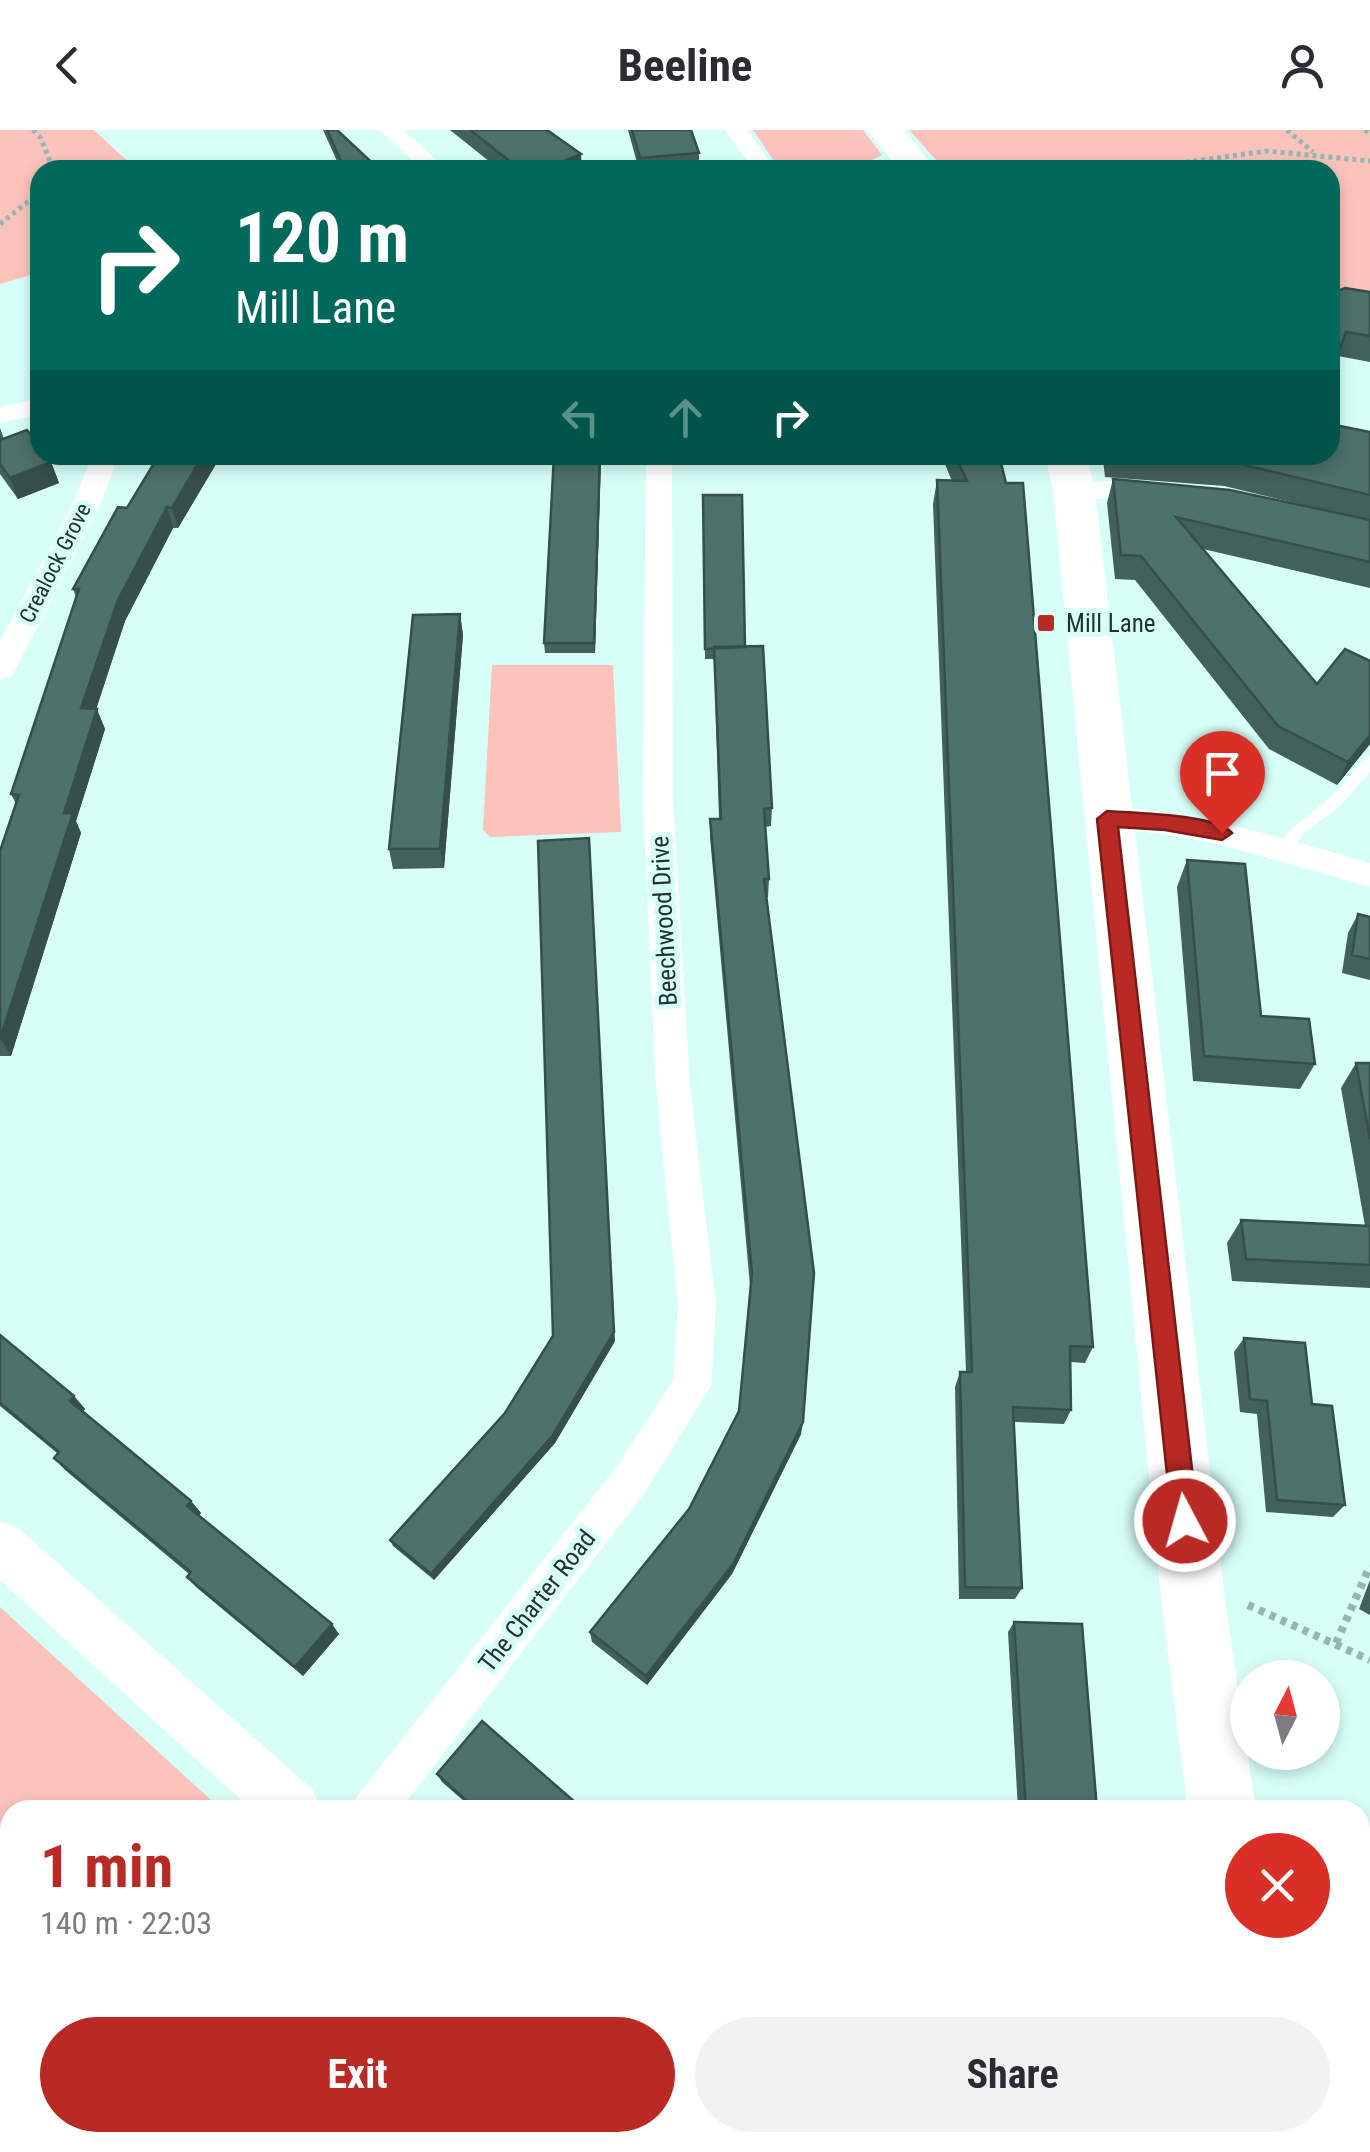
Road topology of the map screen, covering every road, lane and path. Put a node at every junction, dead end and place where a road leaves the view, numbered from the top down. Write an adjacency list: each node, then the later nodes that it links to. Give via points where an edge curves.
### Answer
1 (33, 130): 7 (path)
2 (390, 130): 8 (street)
3 (736, 130): 9 (street)
4 (885, 130): 10 (main road)
5 (1287, 130): 6 (path)
6 (1315, 153): 11 (path); 12 (path)
7 (50, 160)
8 (424, 160)
9 (758, 160)
10 (910, 160)
11 (1202, 160)
12 (1370, 161)
13 (30, 200): 14 (path)
14 (0, 224)
15 (30, 408): 16 (street)
16 (0, 416)
17 (102, 465): 21 (street, Crealock Grove)
18 (659, 465): 26 (street, Beechwood Drive, via 658,803 673,1087 697,1305)
19 (1070, 473): 20 (street, via 1122,488); 23 (main road)
20 (1188, 494)
21 (0, 670)
22 (1370, 762): 24 (lane)
23 (1107, 819): 24 (street, via 1184,826); 34 (main road)
24 (1283, 850): 25 (street)
25 (1370, 875)
26 (692, 1386): 33 (street, The Charter Road, via 629,1482)
27 (0, 1546): 32 (street)
28 (1370, 1566): 30 (path)
29 (1232, 1602): 30 (path)
30 (1336, 1643): 31 (path)
31 (1370, 1660)
32 (282, 1800)
33 (381, 1800)
34 (1221, 1800)

